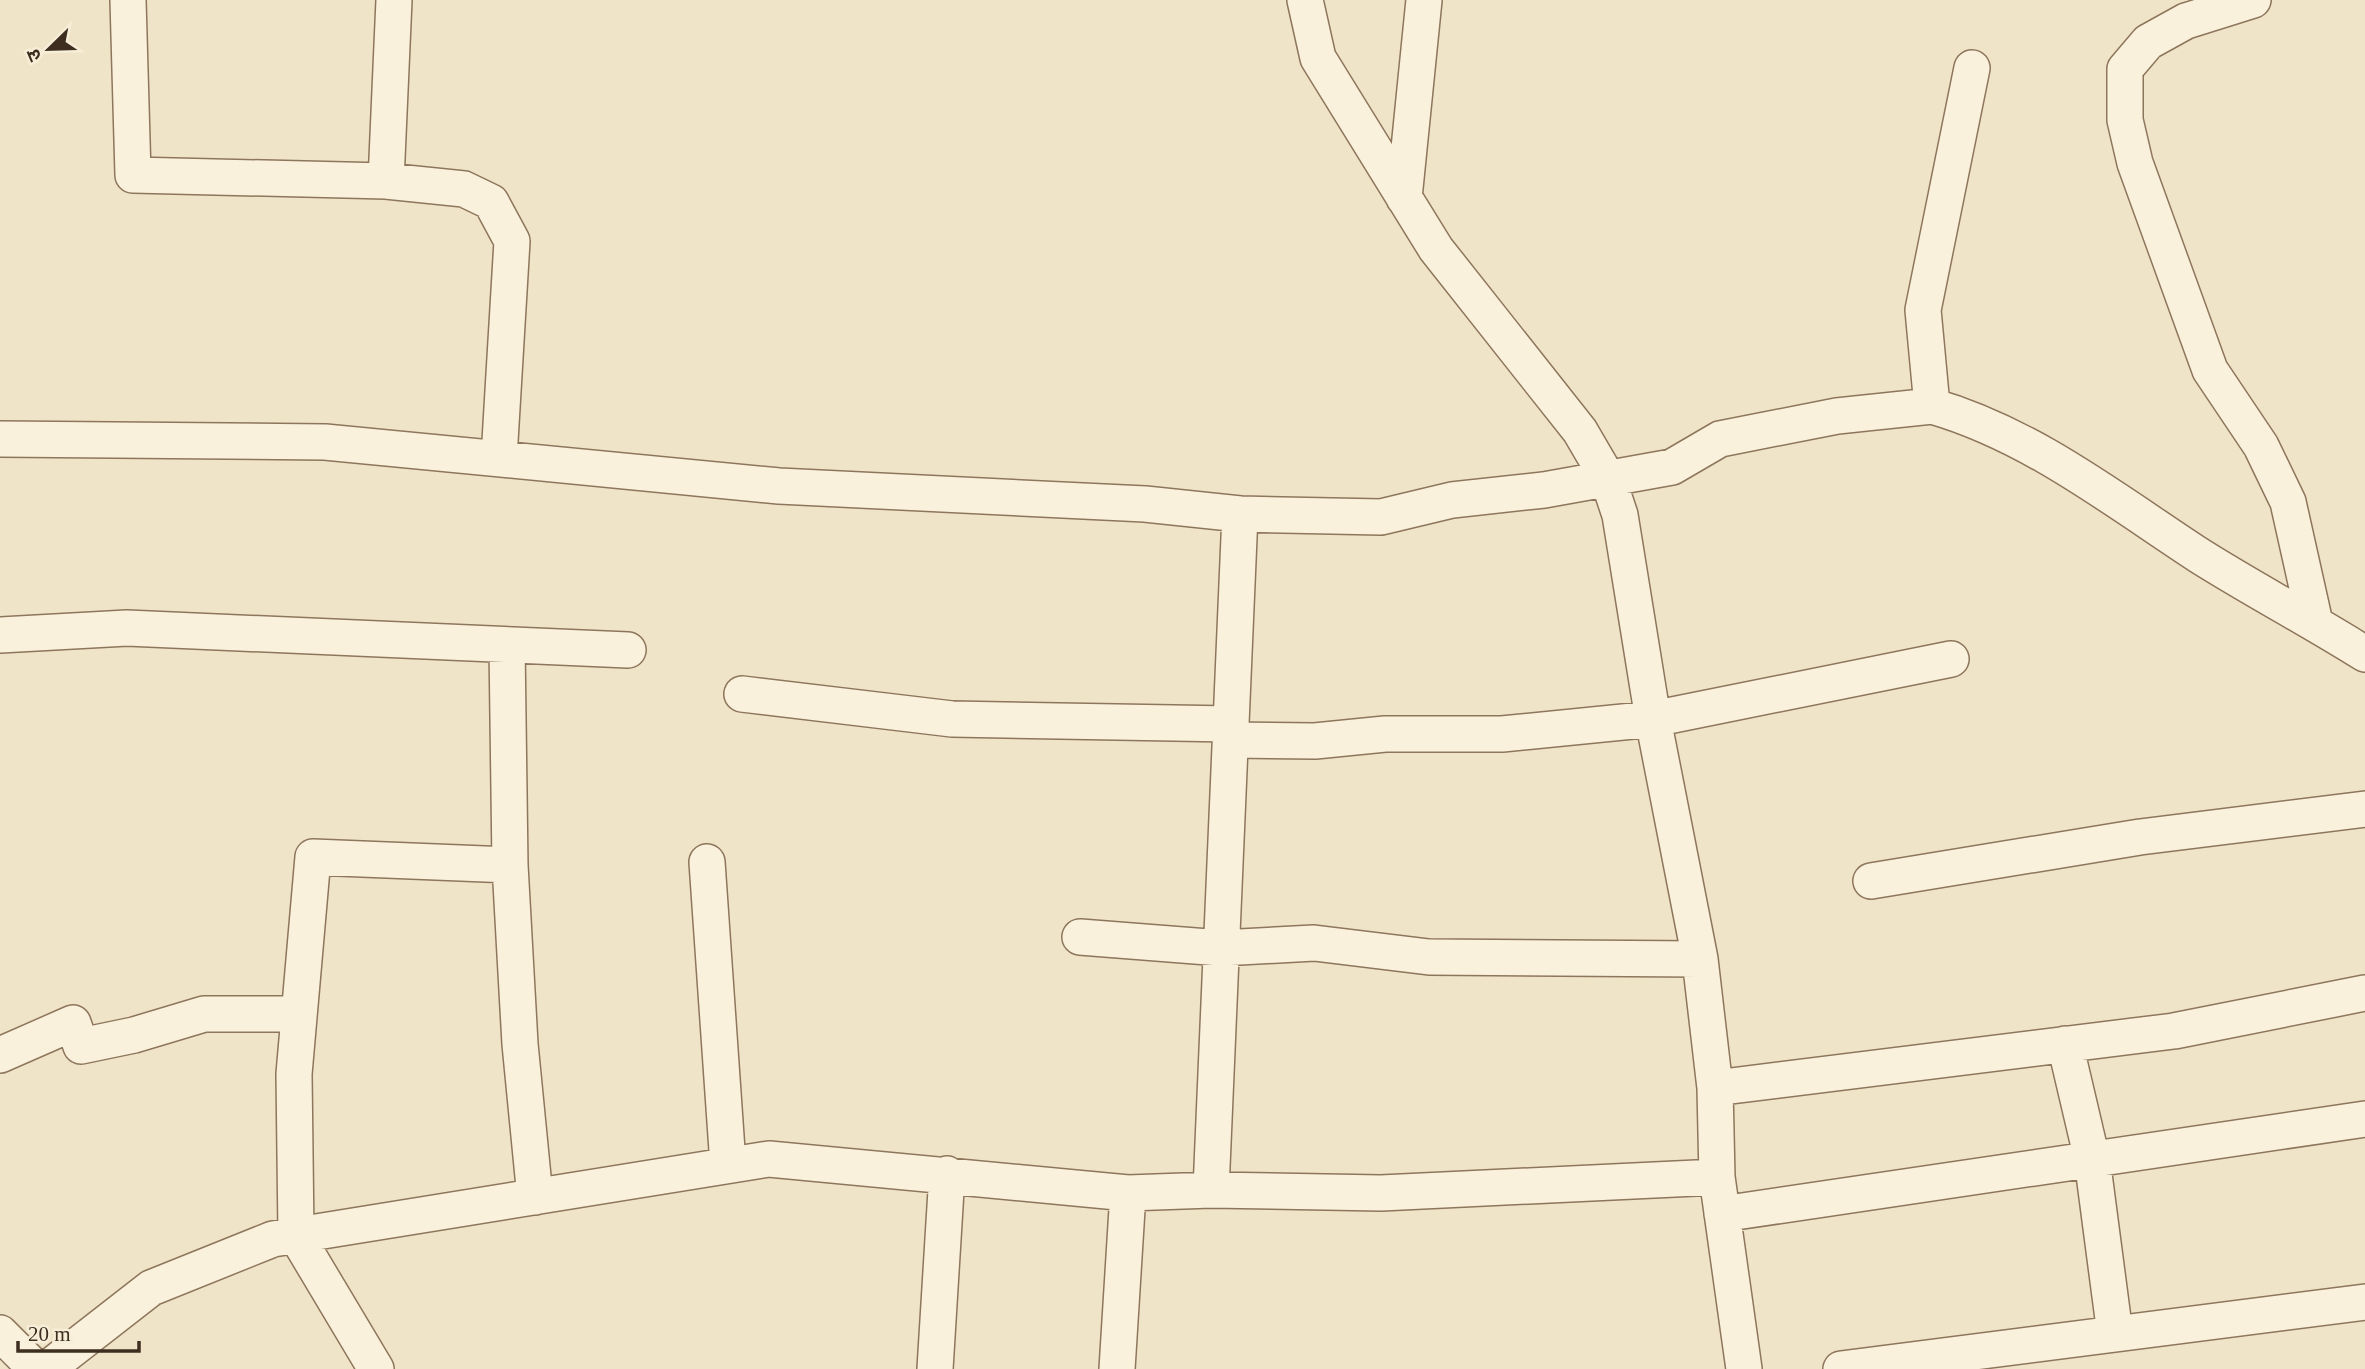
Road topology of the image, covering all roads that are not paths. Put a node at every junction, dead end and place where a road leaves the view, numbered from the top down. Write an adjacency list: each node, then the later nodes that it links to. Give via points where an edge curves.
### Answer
1 (128, 0): 7 (street, via 133,175)
2 (394, 0): 7 (street)
3 (1305, 0): 8 (street, via 1318,58)
4 (1424, 0): 8 (street)
5 (2249, 1): 14 (street, via 2186,21 2148,42 2124,69 2125,120 2135,163 2210,370 2261,446 2288,502)
6 (1972, 68): 9 (street, via 1923,310)
7 (386, 181): 11 (street, via 464,189 491,202 506,223 512,241)
8 (1404, 198): 12 (street, via 1436,249 1580,431)
9 (1932, 407): 12 (street, via 1837,416 1720,439 1672,467); 14 (street, via 1972,418 2067,466 2217,567)
10 (0, 439): 11 (street, via 324,442)
11 (499, 458): 13 (street, via 779,486 1144,503)
12 (1608, 479): 13 (street, via 1452,500 1381,517); 21 (street, via 1620,515)
13 (1240, 514): 22 (street)
14 (2315, 622): 18 (street)
15 (0, 635): 16 (street, via 127,628)
16 (507, 645): 17 (street); 25 (street)
17 (628, 650)
18 (2365, 654)
19 (1951, 659): 21 (street)
20 (742, 694): 22 (street, via 952,719)
21 (1653, 719): 22 (street, via 1502,734 1385,734 1315,741); 29 (street)
22 (1230, 732): 28 (street)
23 (2365, 809): 26 (street, via 2140,836)
24 (707, 862): 37 (street)
25 (510, 865): 31 (street, via 313,857); 42 (street)
26 (1871, 881)
27 (1080, 937): 28 (street)
28 (1221, 948): 29 (street, via 1314,943 1429,957); 40 (street)
29 (1700, 959): 34 (street)
30 (2365, 993): 32 (street, via 2174,1031)
31 (299, 1014): 33 (street, via 204,1014 81,1045 73,1023); 44 (street, via 294,1074)
32 (2065, 1044): 34 (street); 36 (street)
33 (0, 1055)
34 (1715, 1088): 39 (street)
35 (2365, 1119): 36 (street)
36 (2092, 1159): 43 (street); 47 (street)
37 (729, 1166): 38 (street, via 769,1159); 42 (street)
38 (947, 1174): 41 (street); 51 (street)
39 (1717, 1177): 40 (street, via 1381,1193); 43 (street)
40 (1211, 1190): 41 (street)
41 (1128, 1194): 52 (street)
42 (535, 1197): 44 (street)
43 (1722, 1214): 53 (street)
44 (296, 1235): 49 (street, via 274,1239 151,1288); 50 (street)
45 (2365, 1302): 47 (street)
46 (0, 1334): 48 (street)
47 (2115, 1334): 54 (street)
48 (36, 1369)
49 (47, 1369)
50 (376, 1369)
51 (935, 1369)
52 (1118, 1369)
53 (1744, 1369)
54 (1841, 1369)

